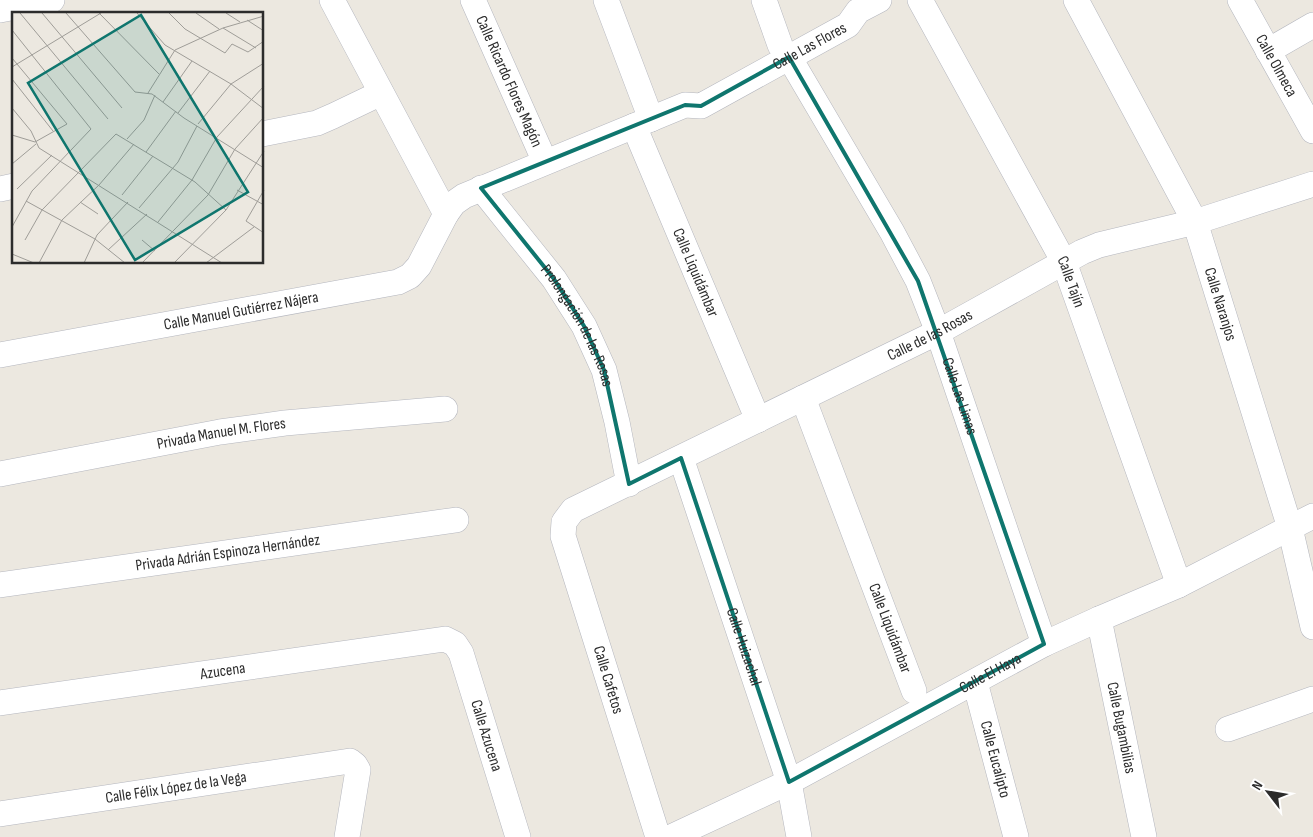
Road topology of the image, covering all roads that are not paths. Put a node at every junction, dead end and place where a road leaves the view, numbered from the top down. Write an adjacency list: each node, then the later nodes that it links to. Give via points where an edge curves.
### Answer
1 (52, 0): 10 (street)
2 (332, 0): 14 (street)
3 (474, 0): 18 (street, Calle Ricardo Flores Magón)
4 (606, 0): 15 (street, Calle Liquidámbar)
5 (764, 0): 12 (street, Calle Las Limas)
6 (920, 0): 23 (street, Calle Tajín)
7 (1076, 0): 22 (street, Calle Naranjos)
8 (1240, 0): 13 (street, Calle Olmeca)
9 (869, 6): 12 (street, Calle Las Flores, via 848,24)
10 (0, 10)
11 (1313, 25): 13 (street)
12 (785, 51): 15 (street, Calle Las Flores, via 701,106 686,105); 24 (street, Calle Las Limas, via 892,232 918,281)
13 (1268, 51): 16 (street, Calle Olmeca)
14 (381, 93): 17 (street, via 317,123); 21 (street)
15 (642, 122): 18 (street, Calle Las Flores); 28 (street, Calle Liquidámbar)
16 (1313, 131)
17 (264, 134)
18 (545, 162): 20 (street, Calle Las Flores)
19 (1313, 184): 22 (street, Calle de las Rosas)
20 (481, 188): 21 (street, Calle Las Flores, via 454,202); 31 (street, Prolongación de las Rosas, via 554,279 584,326 604,370)
21 (446, 214): 25 (street, Calle Manuel Gutiérrez Nájera, via 419,266 398,282)
22 (1195, 222): 23 (street, Calle de las Rosas, via 1099,246); 35 (street, Calle Naranjos)
23 (1064, 262): 24 (street, Calle de las Rosas); 36 (street, Calle Tajín)
24 (938, 332): 26 (street, Calle de las Rosas); 41 (street, Calle Las Limas)
25 (0, 355)
26 (803, 398): 28 (street, Calle de las Rosas); 43 (street, Calle Liquidámbar)
27 (445, 409): 30 (street, Privada Manuel M. Flores, via 220,432)
28 (758, 420): 29 (street, Calle de las Rosas)
29 (681, 458): 31 (street, Calle de las Rosas); 47 (street, Calle Huizachal)
30 (0, 474)
31 (629, 484): 34 (street, Calle de las Rosas, via 573,510)
32 (1313, 516): 35 (street, Calle El Haya)
33 (456, 520): 37 (street, Privada Adrián Espinoza Hernández)
34 (564, 522): 51 (street, Calle Cafetos, via 563,536)
35 (1290, 528): 36 (street, Calle El Haya); 39 (street, Calle Naranjos)
36 (1178, 584): 38 (street, Calle El Haya)
37 (0, 585)
38 (1099, 619): 41 (street, Calle El Haya); 55 (street, Calle Bugambilias)
39 (1313, 627)
40 (445, 639): 45 (street, Azucena); 50 (street, Calle Azucena, via 461,653)
41 (1044, 644): 42 (street, Calle El Haya)
42 (974, 682): 47 (street, Calle El Haya); 54 (street, Calle Eucalipto)
43 (914, 690)
44 (1313, 699): 46 (street)
45 (0, 703)
46 (1228, 729)
47 (789, 782): 52 (street, Calle El Haya); 53 (street, Calle Huizachal)
48 (0, 814): 49 (street, Calle Félix López de la Vega, via 350,762 358,770)
49 (346, 837)
50 (518, 837)
51 (658, 837)
52 (671, 837)
53 (799, 837)
54 (1016, 837)
55 (1144, 837)

